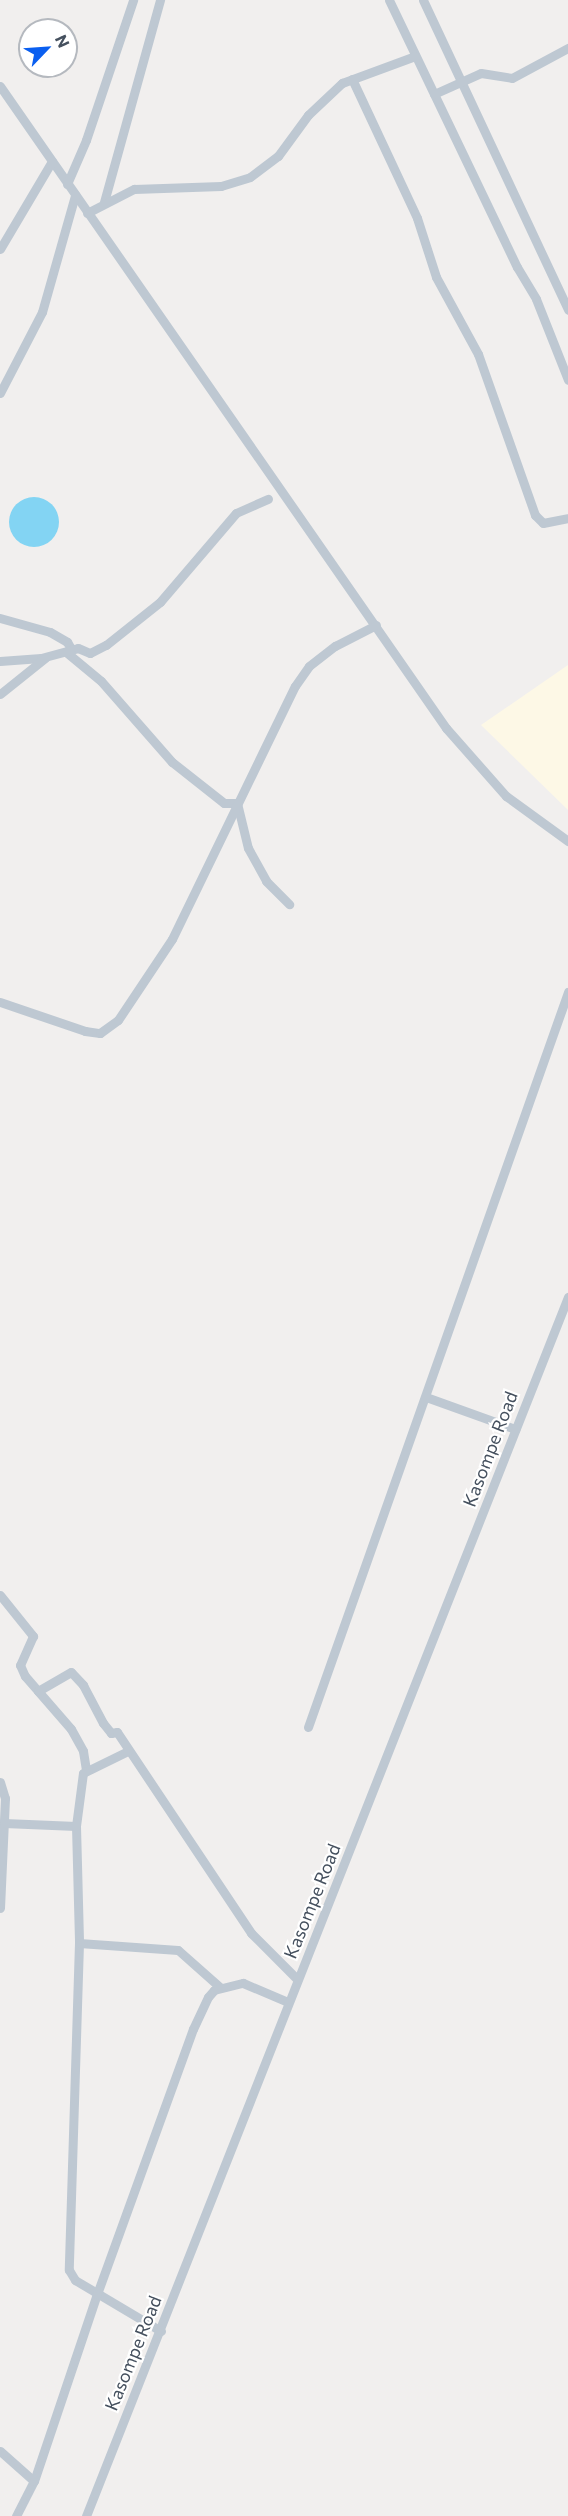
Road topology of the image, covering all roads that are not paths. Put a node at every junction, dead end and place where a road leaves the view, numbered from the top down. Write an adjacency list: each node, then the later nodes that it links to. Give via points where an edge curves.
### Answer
1 (133, 0): 12 (street, via 86,140)
2 (160, 0): 14 (street)
3 (388, 0): 6 (street)
4 (423, 0): 8 (street)
5 (568, 48): 8 (street, via 512,78 481,73)
6 (415, 57): 7 (street); 10 (street)
7 (352, 79): 14 (street, via 326,95 278,156 250,177 221,186 149,187); 21 (street, via 417,218 436,277 478,354 537,520 543,523)
8 (460, 82): 10 (street); 17 (street)
9 (0, 86): 11 (street)
10 (434, 94): 18 (street, via 536,299)
11 (52, 160): 12 (street); 16 (street)
12 (67, 184): 13 (street)
13 (75, 195): 15 (street); 19 (street, via 42,312)
14 (104, 202): 15 (street)
15 (87, 213): 23 (street)
16 (0, 249)
17 (568, 310)
18 (568, 380)
19 (0, 393)
20 (268, 498): 24 (street, via 236,513 160,602 131,628 90,653)
21 (568, 518)
22 (0, 618): 24 (street, via 50,632 67,642)
23 (376, 625): 28 (street, via 335,646 309,666); 29 (street, via 469,758 506,796)
24 (69, 651): 25 (street); 28 (street, via 101,681 172,762 224,803)
25 (46, 657): 26 (street); 27 (street)
26 (0, 661)
27 (0, 694)
28 (237, 803): 30 (street, via 248,848 266,880); 32 (street, via 172,939 110,1028 99,1033 85,1031)
29 (568, 841)
30 (289, 904)
31 (568, 992): 34 (street)
32 (0, 1002)
33 (568, 1297): 35 (street, Kasompe Road)
34 (426, 1397): 35 (street); 38 (street)
35 (515, 1429): 46 (street, Kasompe Road)
36 (0, 1595): 37 (street, via 33,1636 20,1665)
37 (38, 1691): 39 (street, via 71,1672 83,1685 103,1723 111,1733 117,1732); 40 (street, via 71,1729 83,1751)
38 (309, 1727)
39 (128, 1751): 40 (street); 46 (street, via 251,1933)
40 (86, 1771): 43 (street, via 81,1776)
41 (0, 1782): 42 (street, via 5,1797)
42 (4, 1823): 43 (street); 44 (street)
43 (76, 1826): 45 (street)
44 (0, 1908)
45 (79, 1943): 47 (street, via 178,1950); 49 (street, via 68,2257 75,2280)
46 (297, 1979): 48 (street, Kasompe Road)
47 (221, 1988): 48 (street, via 243,1983); 49 (street, via 208,1997 193,2029)
48 (288, 2002): 50 (street, Kasompe Road)
49 (97, 2294): 50 (street); 52 (street)
50 (161, 2331): 54 (street, Kasompe Road)
51 (0, 2451): 52 (street)
52 (34, 2481): 53 (street)
53 (16, 2516)
54 (86, 2516)

